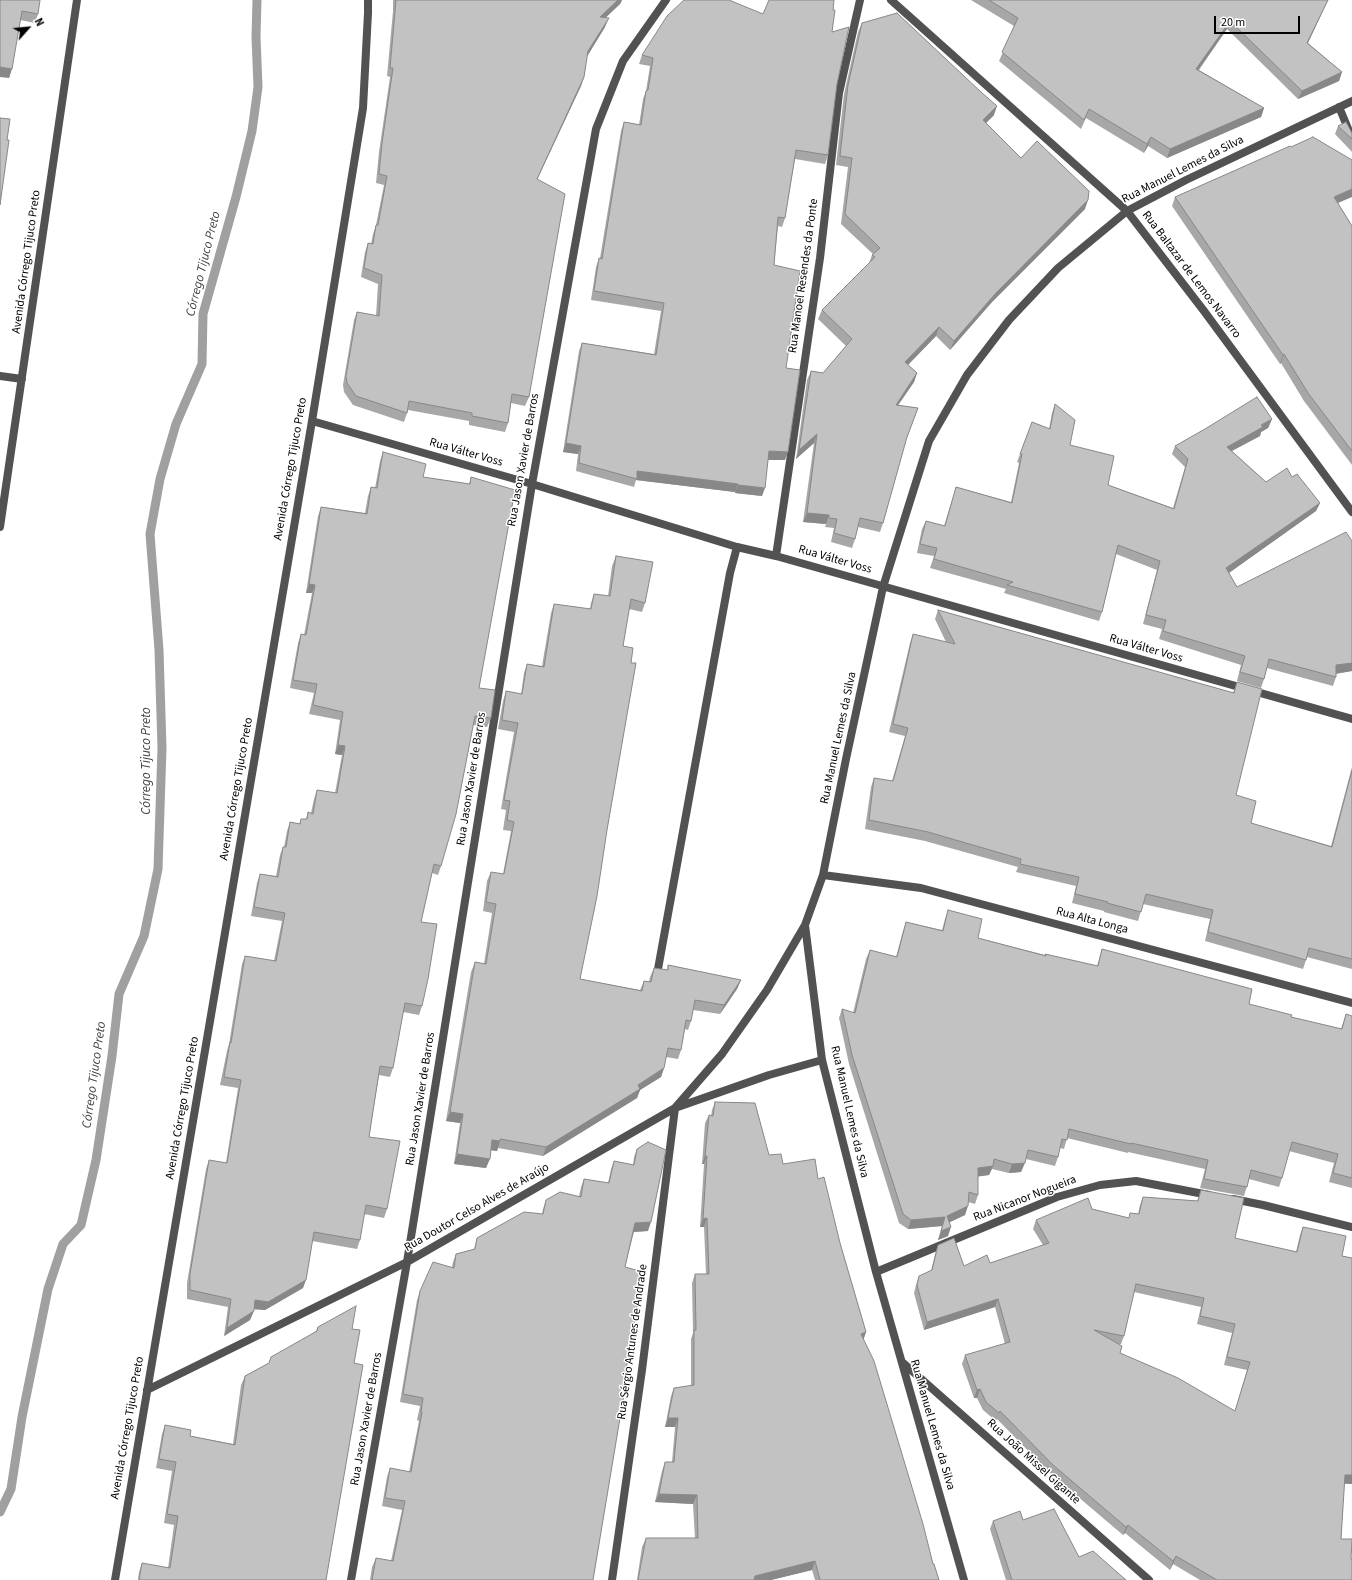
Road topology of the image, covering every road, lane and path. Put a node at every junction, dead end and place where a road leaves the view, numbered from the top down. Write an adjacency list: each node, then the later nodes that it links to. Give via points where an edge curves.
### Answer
1 (77, 0): 11 (street, Avenida Córrego Tijuco Preto)
2 (368, 0): 12 (street, Avenida Córrego Tijuco Preto, via 363,108)
3 (666, 0): 13 (street, Rua Jason Xavier de Barros, via 623,61 596,129)
4 (860, 0): 17 (street, Rua Manoel Resendes da Ponte, via 839,93 820,258)
5 (891, 0): 9 (street, Rua Baltazar de Lemos Navarro)
6 (1352, 101): 7 (street, Rua Manuel Lemes da Silva)
7 (1339, 107): 8 (street); 9 (street, Rua Manuel Lemes da Silva)
8 (1352, 138)
9 (1126, 211): 14 (street, Rua Baltazar de Lemos Navarro, via 1204,311); 18 (street, Rua Manuel Lemes da Silva, via 1058,268 1009,320 967,376 929,441)
10 (0, 376): 11 (street)
11 (22, 380): 15 (street, Avenida Córrego Tijuco Preto)
12 (312, 421): 13 (street, Rua Válter Voss); 30 (street, Avenida Córrego Tijuco Preto)
13 (532, 484): 16 (street, Rua Válter Voss); 27 (street, Rua Jason Xavier de Barros)
14 (1352, 512)
15 (0, 527)
16 (737, 547): 17 (street, Rua Válter Voss); 22 (street, via 728,581)
17 (776, 556): 18 (street, Rua Válter Voss)
18 (883, 587): 19 (street, Rua Válter Voss); 20 (street, Rua Manuel Lemes da Silva)
19 (1352, 719)
20 (823, 875): 21 (street, Rua Manuel Lemes da Silva); 23 (street, Rua Alta Longa, via 922,888)
21 (805, 925): 24 (street, Rua Manuel Lemes da Silva); 25 (street, via 767,990 722,1054)
22 (658, 969)
23 (1352, 1003)
24 (822, 1060): 25 (street, Rua Doutor Celso Alves de Araújo, via 769,1074); 28 (street, Rua Manuel Lemes da Silva)
25 (675, 1108): 27 (street, Rua Doutor Celso Alves de Araújo); 33 (street, Rua Sérgio Antunes de Andrade)
26 (1352, 1227): 28 (street, Rua Nicanor Nogueira, via 1263,1204 1136,1181 1100,1185 1058,1197)
27 (407, 1262): 30 (street, Rua Doutor Celso Alves de Araújo); 32 (street, Rua Jason Xavier de Barros)
28 (876, 1272): 29 (street, Rua Manuel Lemes da Silva)
29 (901, 1362): 34 (street, Rua Manuel Lemes da Silva); 35 (street, Rua João Missel Gigante)
30 (147, 1390): 31 (street, Avenida Córrego Tijuco Preto)
31 (115, 1580)
32 (351, 1580)
33 (612, 1580)
34 (964, 1580)
35 (1148, 1580)

